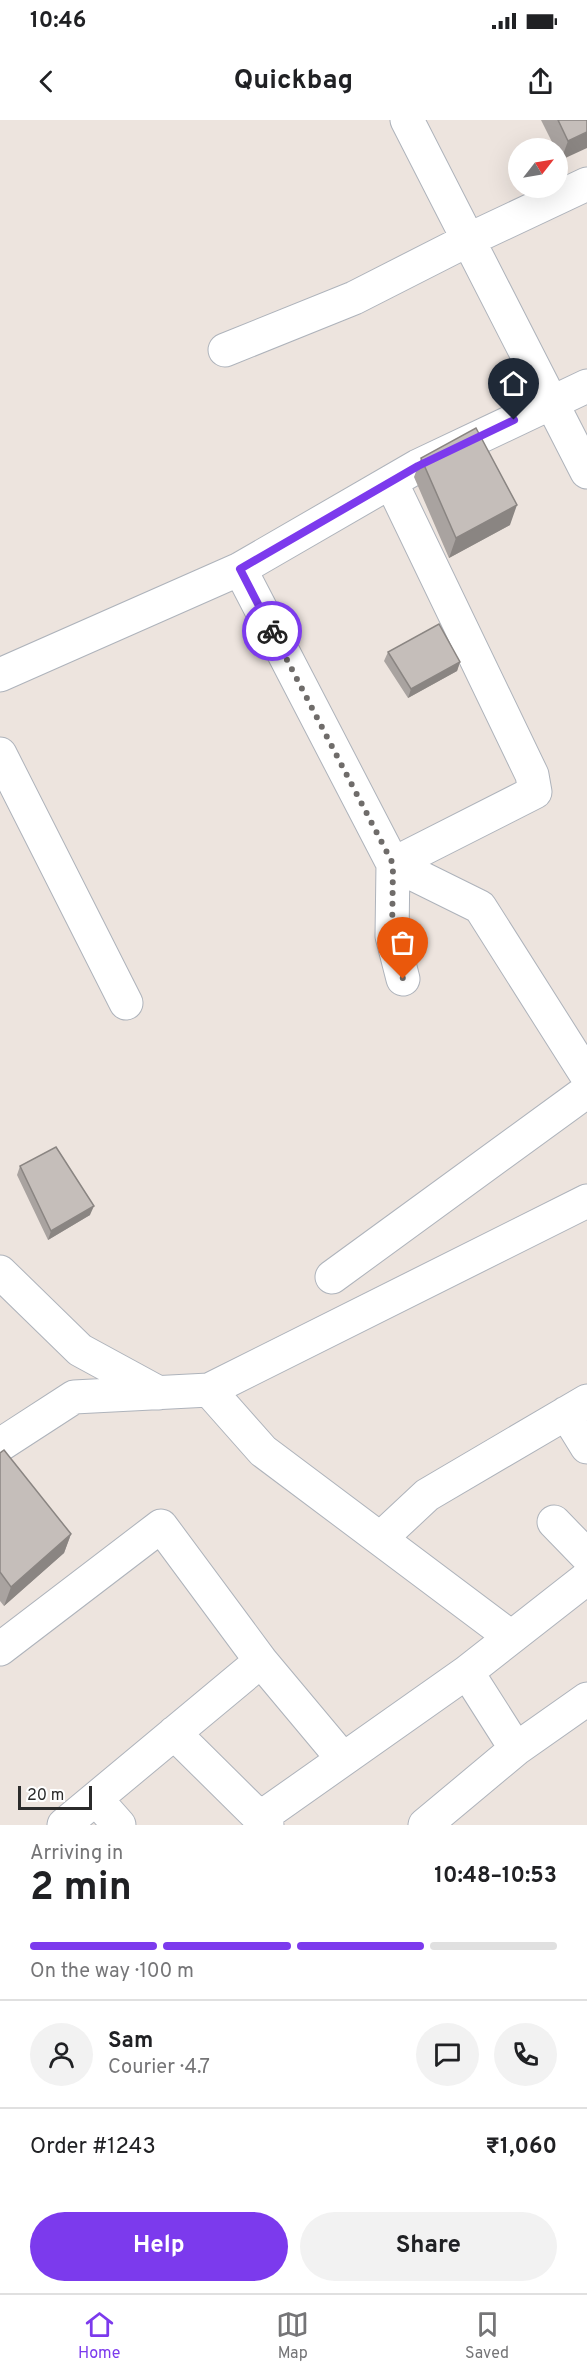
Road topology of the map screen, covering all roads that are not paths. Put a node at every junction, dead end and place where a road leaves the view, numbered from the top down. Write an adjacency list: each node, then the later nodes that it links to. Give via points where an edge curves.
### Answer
1 (407, 120): 3 (street)
2 (587, 184): 3 (street)
3 (468, 240): 4 (street, via 354,298); 6 (street)
4 (225, 350)
5 (587, 386): 6 (street)
6 (552, 401): 7 (street); 8 (street)
7 (587, 472)
8 (391, 482): 9 (street); 12 (street, via 532,775 535,792)
9 (240, 569): 10 (street); 12 (street)
10 (0, 675)
11 (0, 754): 14 (street)
12 (393, 864): 13 (street, via 392,936); 15 (street, via 480,907)
13 (403, 979)
14 (126, 1004)
15 (587, 1076)
16 (587, 1091): 19 (street)
17 (587, 1201): 20 (street)
18 (0, 1272): 21 (street, via 80,1350)
19 (332, 1276)
20 (209, 1390): 21 (street); 26 (street, via 263,1451)
21 (159, 1393): 23 (street, via 74,1397)
22 (576, 1407): 24 (street); 26 (street, via 427,1495)
23 (0, 1445)
24 (587, 1447)
25 (554, 1522): 27 (street)
26 (381, 1538): 29 (street)
27 (587, 1556)
28 (587, 1578): 29 (street)
29 (511, 1637): 32 (street)
30 (0, 1649): 31 (street, via 161,1526)
31 (261, 1661): 34 (street); 36 (street)
32 (467, 1672): 35 (street); 36 (street)
33 (587, 1699): 35 (street)
34 (174, 1733): 37 (street); 38 (street)
35 (516, 1749): 41 (street)
36 (342, 1759): 38 (street)
37 (96, 1799): 39 (street); 40 (street)
38 (263, 1821)
39 (64, 1825)
40 (119, 1825)
41 (425, 1825)

